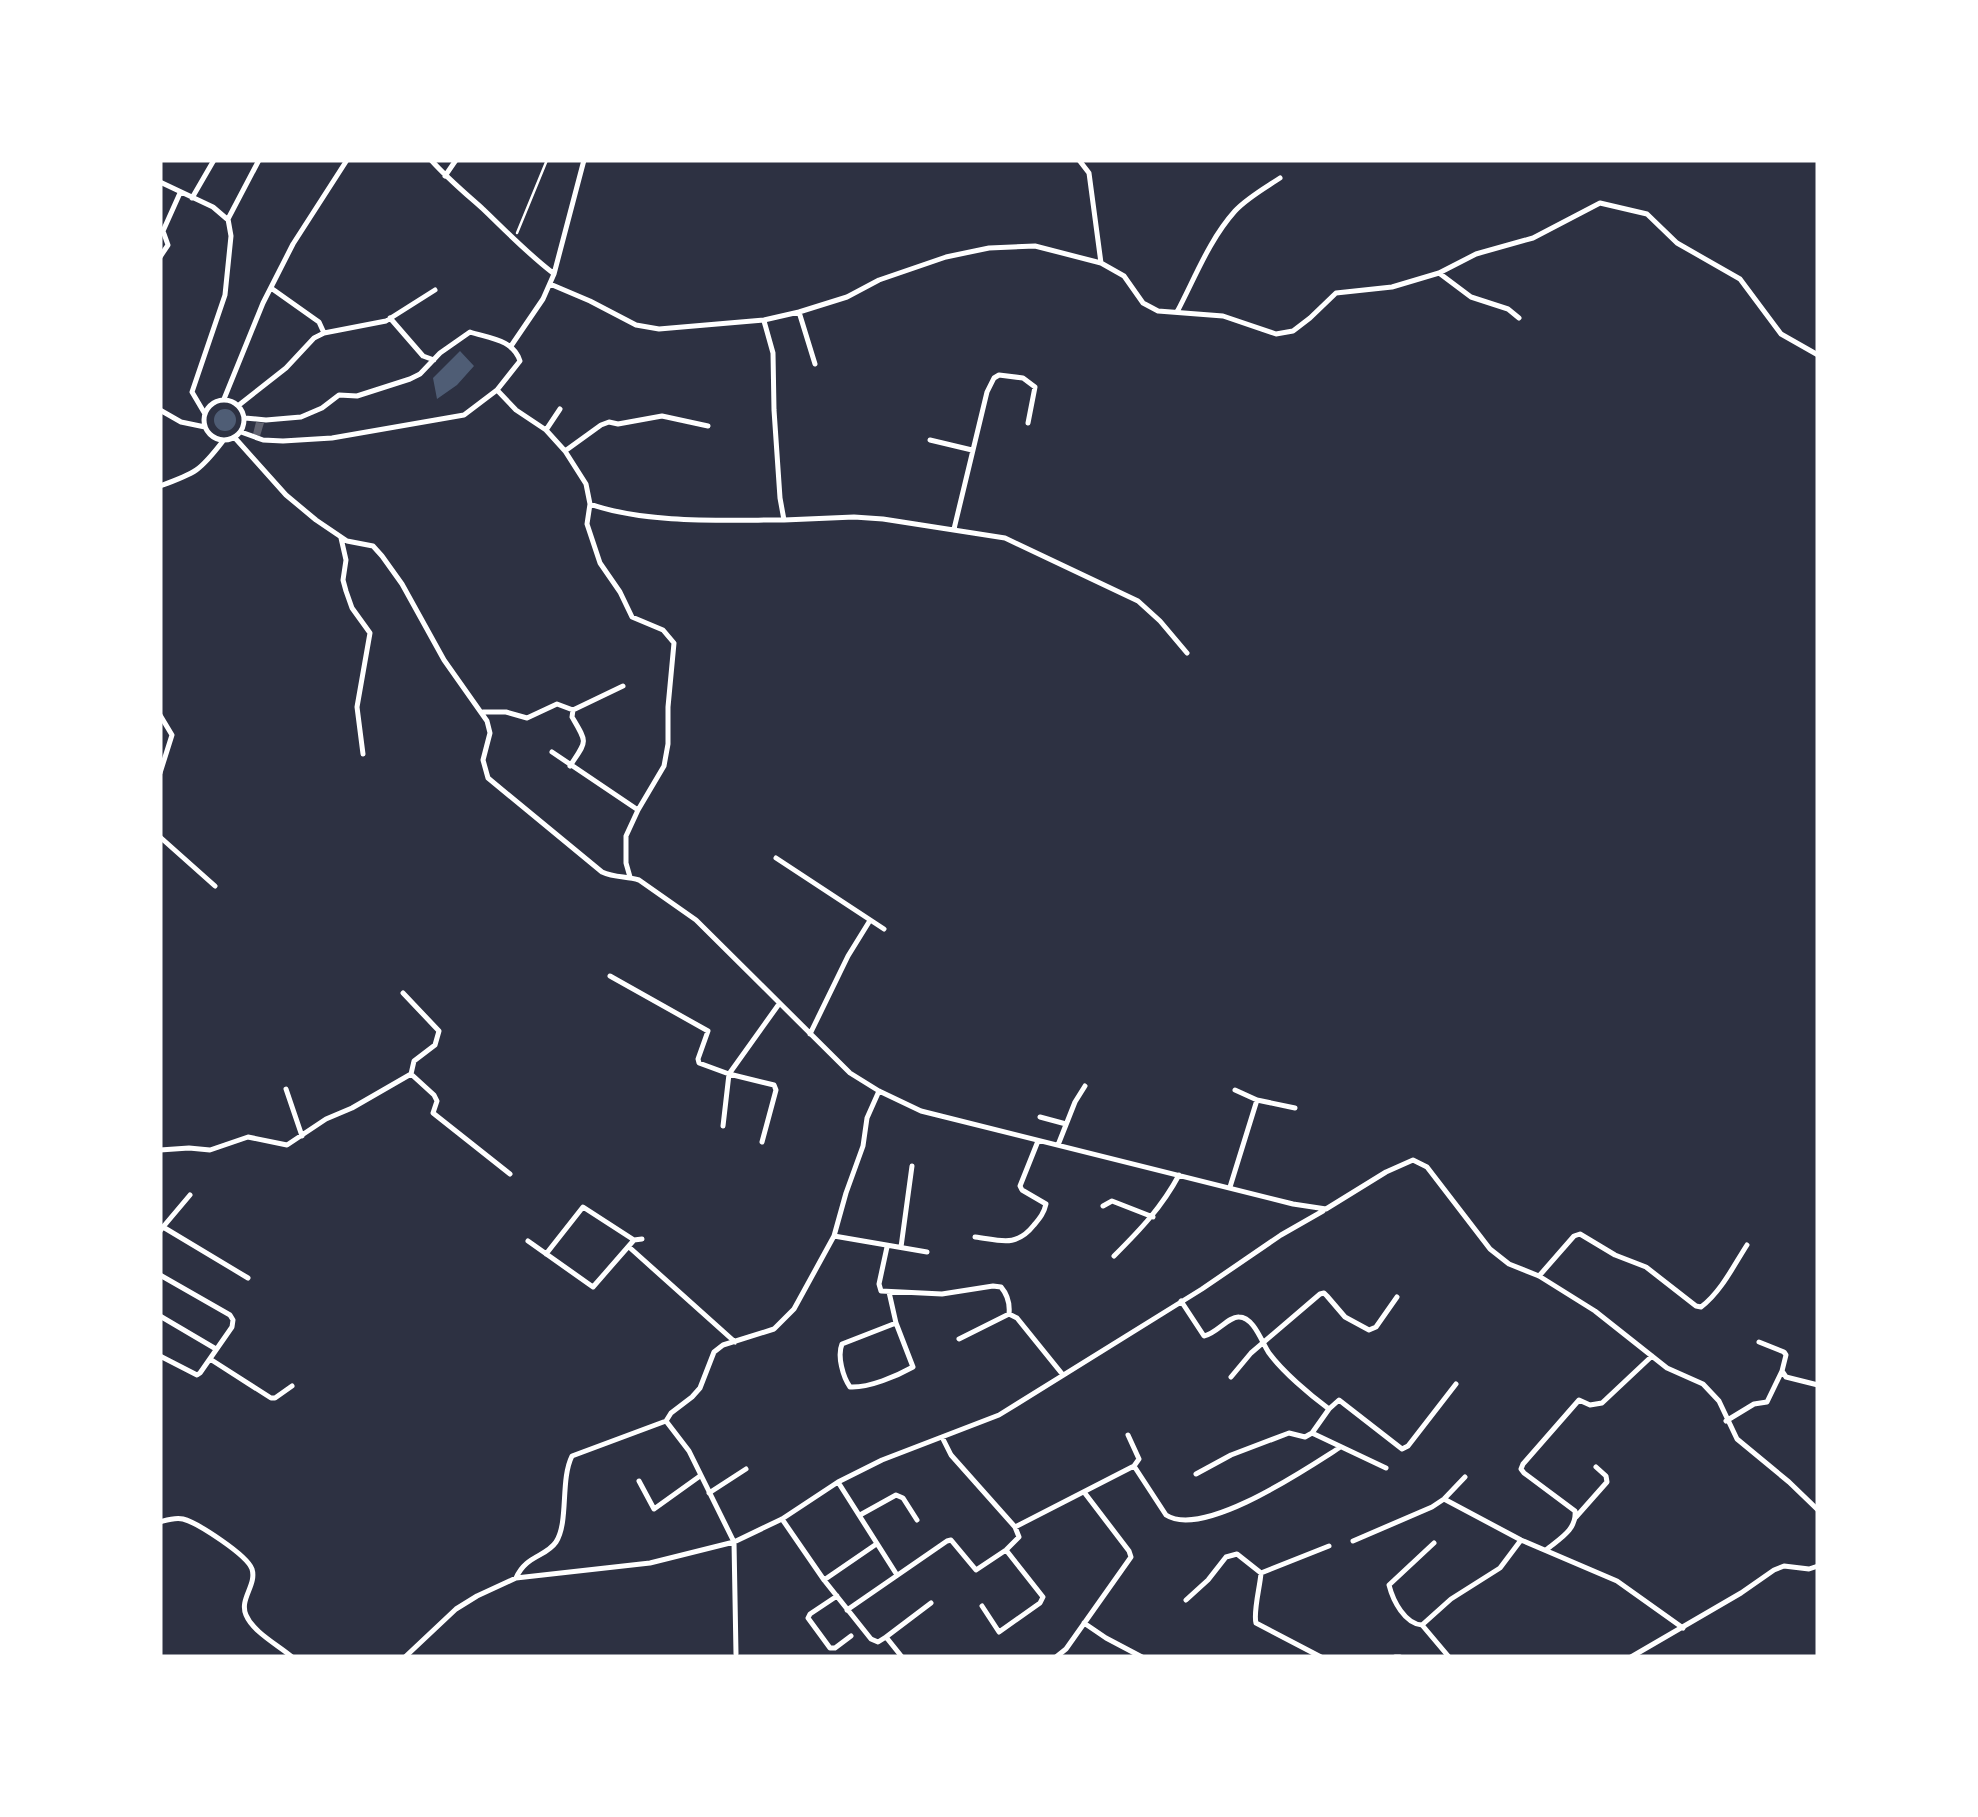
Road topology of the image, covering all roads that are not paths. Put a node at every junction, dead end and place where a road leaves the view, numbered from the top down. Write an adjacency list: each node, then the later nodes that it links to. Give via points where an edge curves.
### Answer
1 (214, 160): 12 (street)
2 (259, 160): 13 (street)
3 (347, 160): 19 (street)
4 (431, 160): 8 (street)
5 (456, 160): 8 (street)
6 (584, 160): 17 (street)
7 (1079, 160): 15 (street, via 1089,173)
8 (445, 176): 17 (street)
9 (1280, 178): 22 (street, via 1237,209 1205,253)
10 (160, 182): 11 (street)
11 (180, 193): 12 (street); 14 (street)
12 (192, 198): 13 (street)
13 (228, 220): 36 (street, via 224,295 192,392)
14 (160, 257)
15 (1101, 263): 21 (street, via 1035,246 990,248 932,262); 22 (street, via 1124,276 1143,304)
16 (1438, 273): 22 (street, via 1336,293 1293,331 1276,334 1223,316); 24 (street); 28 (street, via 1533,238 1600,203 1648,214 1677,242 1740,279 1781,334)
17 (554, 274): 18 (street)
18 (550, 284): 25 (street, via 636,326); 27 (street)
19 (270, 288): 26 (street, via 319,322); 32 (street)
20 (435, 290): 23 (street)
21 (799, 312): 25 (street); 30 (street)
22 (1176, 312)
23 (390, 318): 26 (street); 29 (street)
24 (1518, 318)
25 (764, 320): 50 (street, via 773,352)
26 (324, 333): 33 (street)
27 (511, 346): 29 (street, via 470,332); 31 (street, via 520,361)
28 (1818, 355)
29 (434, 360): 37 (street, via 420,374 357,396 339,395 300,417)
30 (815, 364)
31 (497, 390): 41 (street); 42 (street, via 464,414 332,438 263,440)
32 (224, 399): 33 (street); 36 (street)
33 (239, 405): 37 (street)
34 (560, 408): 41 (street)
35 (160, 410): 40 (street)
36 (205, 414): 40 (street)
37 (245, 418): 42 (street)
38 (1028, 424): 47 (street, via 1035,388 1023,378 999,375 987,392)
39 (708, 426): 46 (street, via 662,416 609,422)
40 (205, 427): 44 (street)
41 (546, 430): 46 (street)
42 (242, 432): 43 (street)
43 (235, 438): 44 (street); 52 (street, via 286,495)
44 (224, 440): 48 (street, via 192,474)
45 (930, 440): 47 (street)
46 (565, 450): 49 (street)
47 (972, 450): 51 (street)
48 (160, 486)
49 (590, 504): 50 (street, via 632,514); 62 (street, via 587,524 600,563 632,617 663,630 674,643 664,766)
50 (784, 520): 51 (street, via 854,517)
51 (954, 529): 53 (street, via 1005,538 1124,593)
52 (341, 538): 56 (street, via 372,546 382,556); 59 (street, via 342,580 370,632 356,707)
53 (1186, 653)
54 (623, 686): 55 (street)
55 (573, 710): 56 (street, via 558,704 528,718); 60 (street, via 584,744)
56 (483, 712): 65 (street, via 490,733 483,760 488,778 602,872)
57 (160, 715): 61 (street, via 172,735)
58 (552, 752): 60 (street)
59 (363, 754)
60 (570, 766): 62 (street)
61 (160, 774)
62 (638, 810): 65 (street, via 626,836)
63 (160, 837): 66 (street)
64 (776, 858): 67 (street)
65 (630, 877): 71 (street, via 696,920)
66 (216, 886)
67 (869, 921): 68 (street); 72 (street)
68 (884, 928)
69 (610, 976): 74 (street, via 708,1032 698,1062)
70 (403, 993): 73 (street, via 438,1031 436,1045 414,1061)
71 (780, 1004): 72 (street); 74 (street)
72 (810, 1034): 78 (street, via 850,1074)
73 (412, 1074): 84 (street); 90 (street, via 434,1094 434,1113)
74 (729, 1074): 83 (street); 86 (street, via 774,1085)
75 (1085, 1086): 82 (street)
76 (286, 1089): 84 (street)
77 (1234, 1090): 79 (street)
78 (879, 1091): 85 (street, via 921,1111); 98 (street)
79 (1257, 1100): 80 (street); 92 (street)
80 (1296, 1108)
81 (1040, 1118): 82 (street)
82 (1066, 1124): 87 (street)
83 (723, 1126)
84 (302, 1136): 88 (street, via 287,1145 248,1137 210,1150)
85 (1038, 1141): 87 (street); 99 (street, via 1020,1186 1046,1204 1045,1210 1024,1238)
86 (762, 1142)
87 (1058, 1146): 91 (street)
88 (160, 1150)
89 (912, 1166): 104 (street)
90 (510, 1174)
91 (1179, 1175): 92 (street); 96 (street)
92 (1230, 1187): 95 (street)
93 (190, 1195): 97 (street)
94 (1104, 1206): 96 (street, via 1112,1201)
95 (1326, 1209): 109 (street, via 1413,1160 1427,1167 1490,1248); 113 (street)
96 (1153, 1217): 107 (street)
97 (162, 1229): 110 (street)
98 (834, 1236): 103 (street); 118 (street, via 784,1320)
99 (975, 1237)
100 (528, 1241): 106 (street)
101 (1747, 1244): 109 (street, via 1701,1307 1646,1267 1580,1234)
102 (630, 1246): 106 (street, via 593,1287); 106 (street, via 638,1239 583,1207); 118 (street)
103 (887, 1246): 104 (street); 111 (street, via 879,1289)
104 (901, 1248): 105 (street)
105 (927, 1252)
106 (546, 1254)
107 (1114, 1256)
108 (160, 1274): 121 (street, via 230,1315 232,1328)
109 (1538, 1276): 123 (street)
110 (248, 1278)
111 (888, 1292): 114 (street, via 1001,1287); 116 (street)
112 (1397, 1297): 119 (street, via 1369,1330 1320,1294)
113 (1180, 1302): 119 (street, via 1204,1336 1238,1316); 126 (street)
114 (1009, 1314): 117 (street); 126 (street)
115 (160, 1316): 121 (street)
116 (896, 1323): 116 (street, via 839,1348 850,1388 914,1367)
117 (959, 1339)
118 (735, 1342): 132 (street, via 714,1352 700,1388)
119 (1263, 1342): 127 (street); 131 (street)
120 (1759, 1342): 125 (street, via 1784,1352)
121 (216, 1349): 124 (street)
122 (160, 1356): 124 (street, via 197,1375)
123 (1652, 1356): 133 (street, via 1702,1384); 152 (street, via 1602,1403 1579,1400 1521,1469)
124 (210, 1359): 130 (street, via 271,1398)
125 (1782, 1371): 129 (street); 133 (street, via 1768,1402)
126 (1063, 1375): 136 (street, via 999,1415)
127 (1232, 1377)
128 (1456, 1384): 131 (street, via 1402,1449 1342,1402)
129 (1818, 1385)
130 (292, 1386)
131 (1329, 1409): 134 (street)
132 (666, 1420): 143 (street); 168 (street, via 572,1456 556,1542)
133 (1726, 1421): 150 (street, via 1745,1448)
134 (1312, 1433): 137 (street); 142 (street, via 1289,1432)
135 (1128, 1435): 138 (street, via 1139,1459)
136 (942, 1437): 146 (street); 156 (street)
137 (1340, 1448): 138 (street, via 1245,1503 1194,1521 1166,1515); 140 (street)
138 (1134, 1466): 147 (street)
139 (1596, 1467): 152 (street, via 1608,1478)
140 (1386, 1468)
141 (746, 1470): 148 (street)
142 (1196, 1474)
143 (700, 1476): 145 (street, via 654,1509); 148 (street)
144 (1465, 1477): 149 (street)
145 (639, 1481)
146 (838, 1482): 151 (street); 153 (street)
147 (1084, 1492): 156 (street); 175 (street, via 1131,1557)
148 (709, 1493): 159 (street)
149 (1444, 1499): 157 (street); 158 (street)
150 (1818, 1510)
151 (860, 1515): 154 (street, via 896,1496); 160 (street)
152 (1576, 1517): 164 (street, via 1571,1530)
153 (782, 1519): 159 (street); 169 (street)
154 (916, 1520)
155 (160, 1522): 182 (street, via 180,1518 237,1552 253,1576 244,1611)
156 (1014, 1526): 163 (street, via 1019,1537)
157 (1521, 1540): 164 (street); 176 (street, via 1500,1568)
158 (1354, 1541)
159 (734, 1542): 168 (street, via 650,1563); 180 (street)
160 (876, 1544): 167 (street); 169 (street)
161 (1434, 1544): 176 (street, via 1390,1584 1410,1622)
162 (1329, 1546): 166 (street)
163 (1006, 1550): 167 (street, via 976,1570 951,1540); 173 (street, via 1043,1597 999,1632)
164 (1546, 1550): 177 (street, via 1617,1581)
165 (1818, 1566): 177 (street, via 1774,1570)
166 (1261, 1573): 171 (street, via 1232,1554); 181 (street, via 1256,1623)
167 (897, 1575): 174 (street)
168 (516, 1578): 183 (street, via 456,1610)
169 (824, 1580): 170 (street)
170 (837, 1596): 174 (street); 178 (street, via 808,1618 830,1648)
171 (1186, 1600)
172 (931, 1604): 179 (street)
173 (982, 1606)
174 (848, 1610): 179 (street, via 874,1642)
175 (1083, 1622): 185 (street); 186 (street)
176 (1422, 1625): 188 (street)
177 (1683, 1628): 189 (street)
178 (851, 1636)
179 (886, 1637): 184 (street)
180 (736, 1654)
181 (1310, 1655): 187 (street)
182 (292, 1657)
183 (405, 1657)
184 (902, 1657)
185 (1056, 1657)
186 (1142, 1657)
187 (1322, 1657)
188 (1449, 1657)
189 (1630, 1657)

